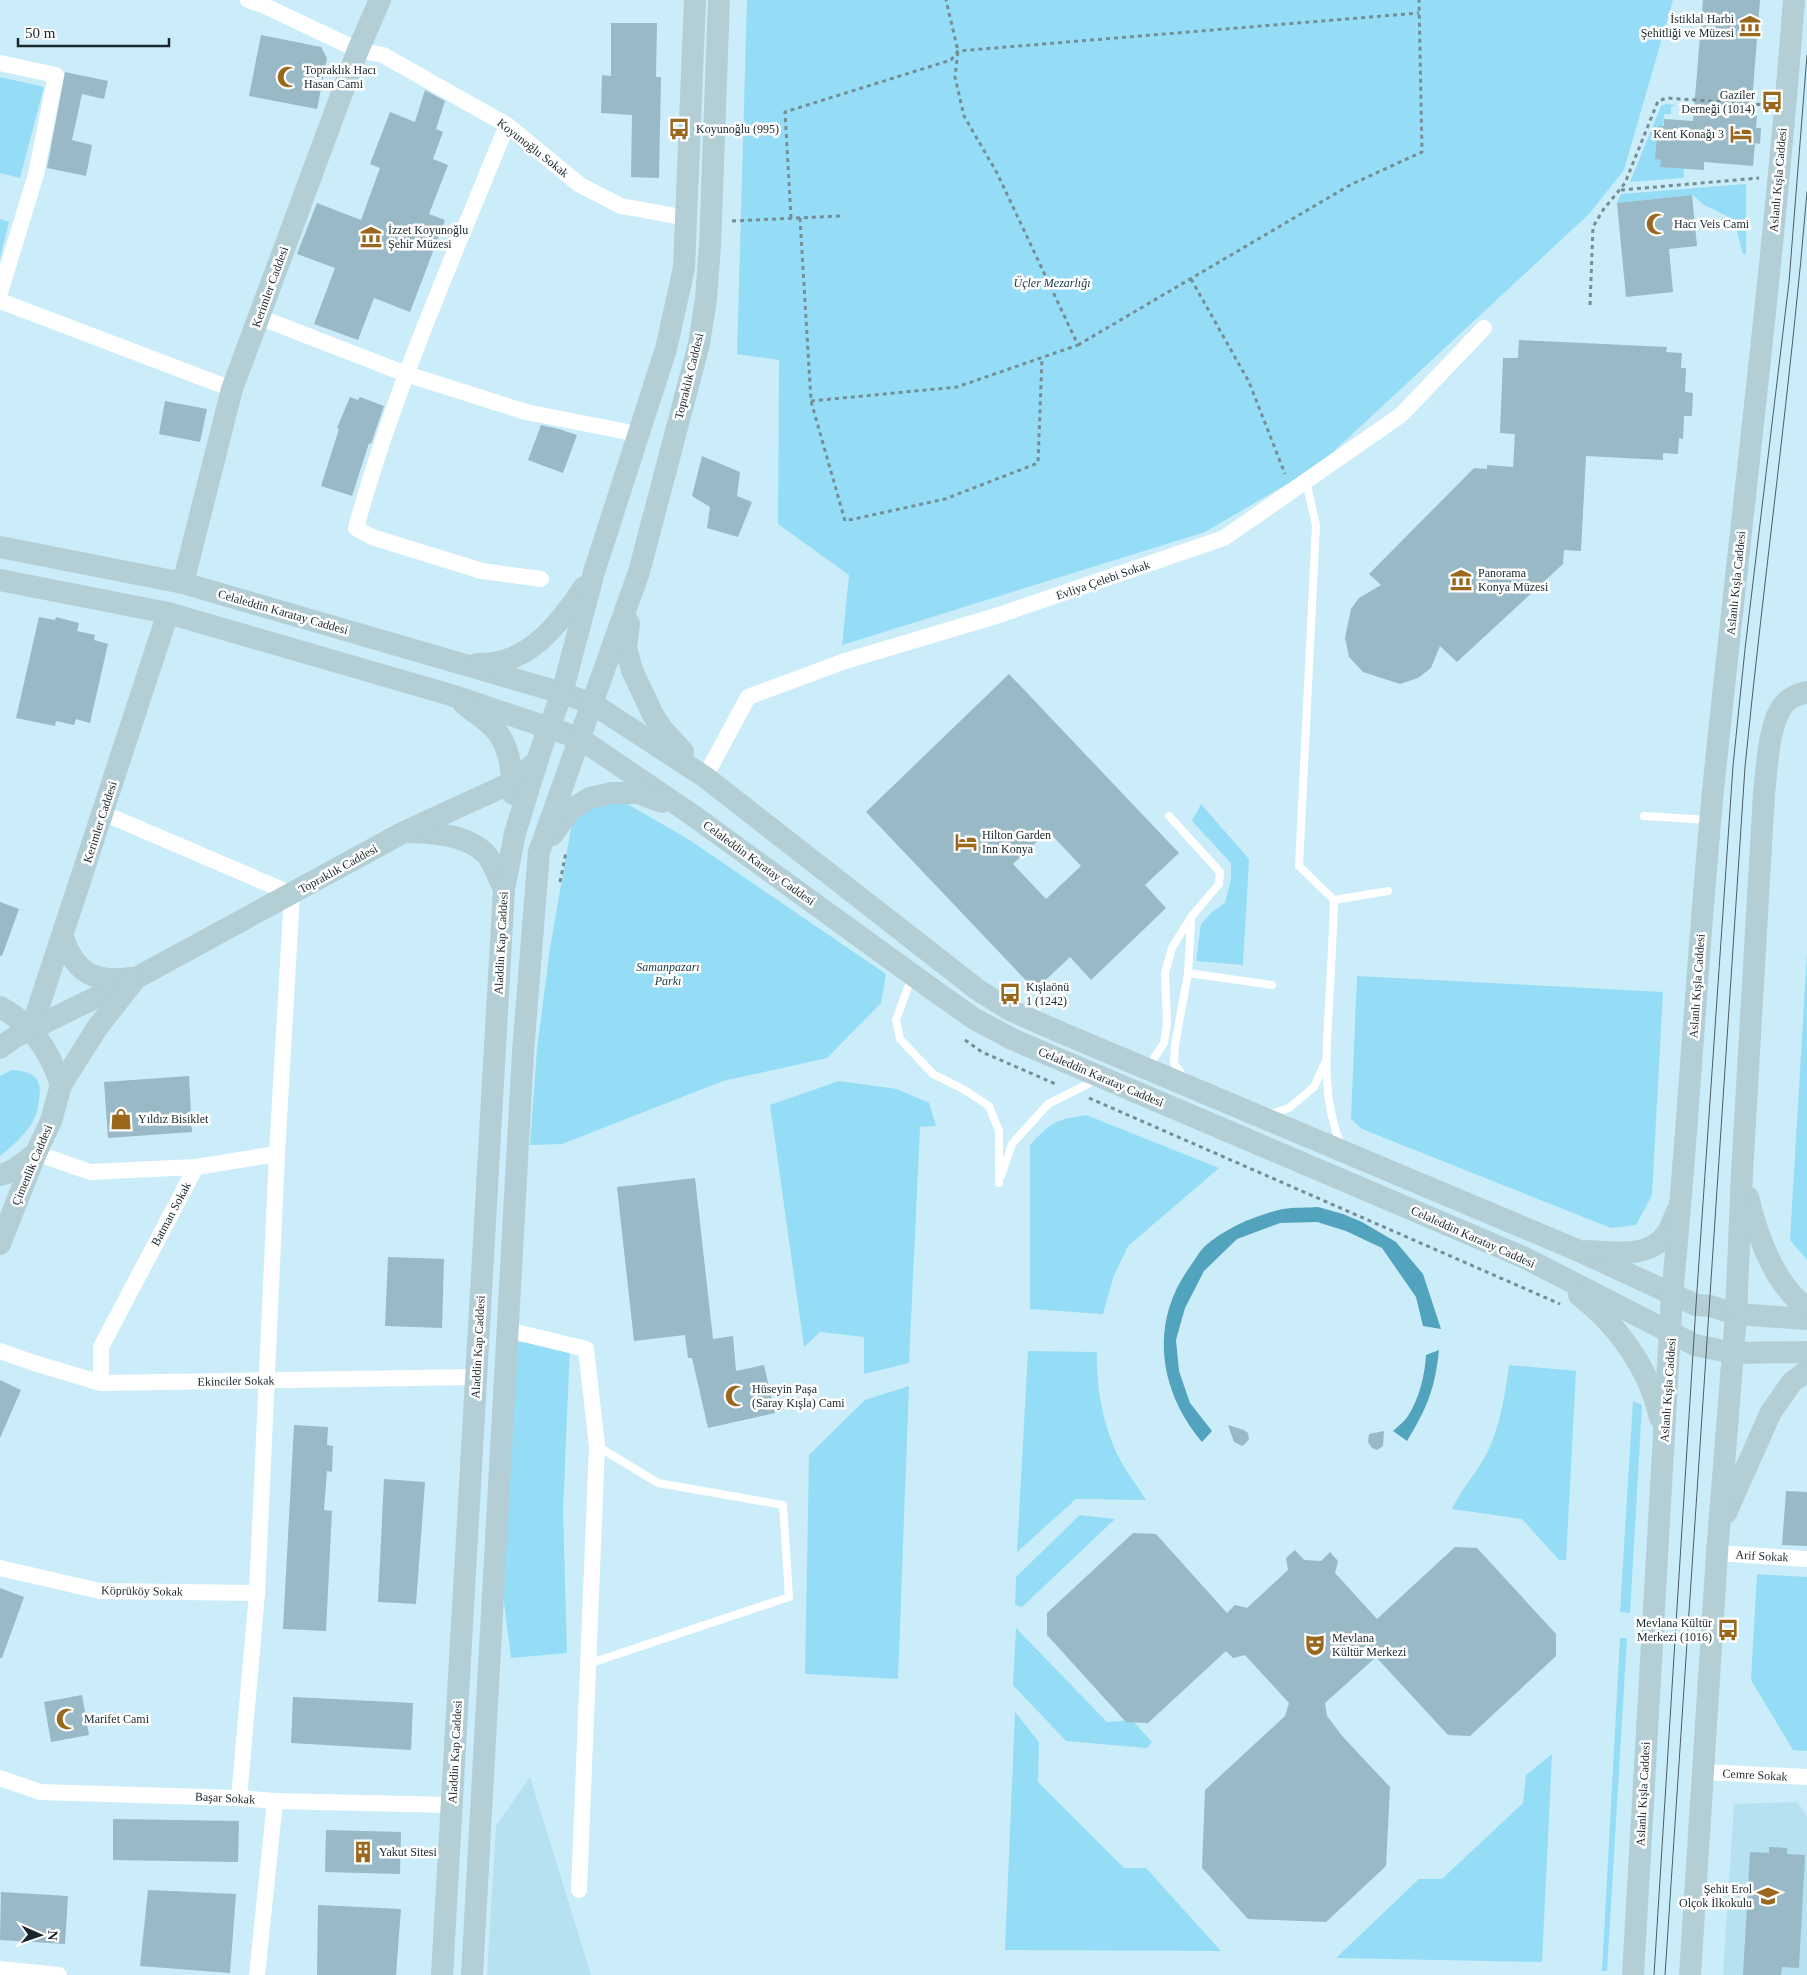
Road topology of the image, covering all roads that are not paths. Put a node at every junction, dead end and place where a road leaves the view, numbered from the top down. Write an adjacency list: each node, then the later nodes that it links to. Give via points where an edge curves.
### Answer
1 (248, 0): 6 (street, Koyunoğlu Sokak)
2 (380, 0): 6 (main road, Kerimler Caddesi)
3 (695, 0): 9 (main road)
4 (719, 0): 20 (main road, Topraklık Caddesi, via 706,299 699,344)
5 (1794, 0): 39 (main road, Aslanlı Kışla Caddesi, via 1760,374)
6 (358, 50): 8 (street, Koyunoğlu Sokak, via 383,55); 12 (main road, Kerimler Caddesi)
7 (0, 63): 10 (street, via 56,75 36,174)
8 (507, 125): 9 (street, Koyunoğlu Sokak, via 580,185 621,206); 14 (street)
9 (687, 218): 16 (main road, via 684,268 675,312)
10 (0, 293)
11 (0, 301): 15 (street)
12 (259, 317): 14 (street); 15 (main road, Kerimler Caddesi)
13 (1484, 328): 17 (street, Evliya Çelebi Sokak, via 1401,415)
14 (406, 374): 16 (street, via 526,412); 21 (street, via 373,466 356,528 372,537 482,571)
15 (232, 390): 23 (main road, Kerimler Caddesi)
16 (638, 434): 19 (main road)
17 (1306, 481): 33 (street, Evliya Çelebi Sokak, via 1224,538 996,616 845,661 748,697); 46 (lane, via 1316,525 1299,866)
18 (0, 547): 23 (main road, Celaleddin Karatay Caddesi)
19 (594, 572): 25 (main road, via 562,618 537,645 515,657 488,664); 26 (main road)
20 (639, 572): 29 (main road, Topraklık Caddesi); 33 (main road, via 626,648 632,670 653,716)
21 (541, 579)
22 (0, 580): 24 (main road)
23 (183, 582): 25 (main road, Celaleddin Karatay Caddesi)
24 (168, 613): 28 (main road); 35 (main road, Kerimler Caddesi)
25 (463, 663): 26 (main road, Celaleddin Karatay Caddesi)
26 (562, 692): 29 (main road, Celaleddin Karatay Caddesi); 30 (main road)
27 (1807, 692): 66 (main road, via 1796,694 1777,715 1768,762)
28 (451, 695): 30 (main road); 34 (main road, via 500,736)
29 (593, 704): 31 (main road, Topraklık Caddesi); 33 (main road, Celaleddin Karatay Caddesi)
30 (549, 726): 31 (main road, Celaleddin Karatay Caddesi); 32 (main road, Aladdin Kap Caddesi)
31 (579, 738): 36 (main road, Celaleddin Karatay Caddesi); 42 (main road)
32 (537, 762): 34 (main road, Topraklık Caddesi); 41 (main road, Aladdin Kap Caddesi)
33 (705, 777): 57 (main road, Celaleddin Karatay Caddesi, via 978,990 1010,1010)
34 (513, 782): 40 (main road, Topraklık Caddesi); 41 (main road)
35 (103, 813): 45 (street); 48 (main road, Kerimler Caddesi)
36 (691, 814): 42 (main road, via 638,793 612,793 590,798 570,810); 50 (main road, Celaleddin Karatay Caddesi)
37 (1169, 816): 47 (lane, via 1220,872 1219,884)
38 (1644, 816): 39 (lane)
39 (1711, 820): 68 (main road, Aslanlı Kışla Caddesi)
40 (404, 832): 43 (main road, via 437,833 465,840 486,854); 45 (main road, Topraklık Caddesi)
41 (515, 833): 43 (main road, Aladdin Kap Caddesi)
42 (539, 852): 76 (main road, via 524,1043)
43 (504, 888): 82 (main road, Aladdin Kap Caddesi)
44 (1388, 890): 46 (lane)
45 (292, 894): 51 (main road, Topraklık Caddesi); 64 (street)
46 (1334, 900): 56 (lane)
47 (1191, 916): 49 (lane); 57 (lane, via 1172,948 1165,973 1167,1024 1164,1042)
48 (63, 938): 51 (main road, via 73,960 89,974 113,980); 54 (main road, Kerimler Caddesi)
49 (1188, 973): 52 (lane); 60 (lane, via 1174,1063)
50 (915, 976): 58 (main road, Celaleddin Karatay Caddesi, via 973,1018); 58 (lane, via 896,1020 900,1039 933,1074 989,1106 999,1131 999,1183 1012,1144 1048,1104)
51 (138, 977): 54 (main road, Topraklık Caddesi); 59 (main road, Topraklık Caddesi, via 97,1028)
52 (1272, 985)
53 (0, 1008): 54 (main road)
54 (32, 1030): 55 (main road, Topraklık Caddesi); 59 (main road, via 53,1062)
55 (0, 1048)
56 (1326, 1061): 61 (lane, via 1314,1086 1295,1103); 62 (lane, via 1333,1126)
57 (1147, 1069): 60 (main road, Celaleddin Karatay Caddesi)
58 (1102, 1077): 71 (main road, Celaleddin Karatay Caddesi)
59 (61, 1085): 63 (main road, Çimenlik Caddesi)
60 (1188, 1086): 61 (main road, Celaleddin Karatay Caddesi)
61 (1260, 1117): 62 (main road, Celaleddin Karatay Caddesi)
62 (1344, 1152): 70 (main road, Celaleddin Karatay Caddesi)
63 (36, 1153): 65 (street, Batman Sokak, via 90,1172); 67 (main road, via 20,1166); 69 (main road, Çimenlik Caddesi)
64 (277, 1154): 65 (street); 83 (street)
65 (196, 1167): 84 (street, Batman Sokak, via 101,1347)
66 (1742, 1173): 73 (main road, via 1754,1220 1771,1265 1797,1301); 74 (main road)
67 (0, 1175)
68 (1681, 1204): 70 (main road, via 1667,1234 1653,1247 1629,1252); 72 (main road, Aslanlı Kışla Caddesi)
69 (0, 1244)
70 (1577, 1250): 72 (main road, Celaleddin Karatay Caddesi)
71 (1525, 1258): 77 (main road, Celaleddin Karatay Caddesi); 85 (main road, via 1592,1305 1614,1326 1650,1385)
72 (1672, 1296): 74 (main road, Celaleddin Karatay Caddesi); 77 (main road, Aslanlı Kışla Caddesi)
73 (1807, 1308)
74 (1736, 1314): 75 (main road, Celaleddin Karatay Caddesi); 80 (main road)
75 (1807, 1319)
76 (508, 1330): 86 (street, via 586,1349); 99 (main road)
77 (1671, 1332): 80 (main road, Celaleddin Karatay Caddesi, via 1695,1345); 85 (main road, Aslanlı Kışla Caddesi)
78 (0, 1351): 84 (street, Ekinciler Sokak)
79 (1807, 1352): 80 (main road, Celaleddin Karatay Caddesi)
80 (1733, 1353): 87 (main road)
81 (1807, 1371): 87 (main road, via 1792,1382 1771,1412)
82 (476, 1377): 83 (street, Ekinciler Sokak); 98 (main road, Aladdin Kap Caddesi)
83 (267, 1380): 84 (street, Ekinciler Sokak); 91 (street)
84 (101, 1383)
85 (1664, 1442): 106 (main road, Aslanlı Kışla Caddesi)
86 (597, 1446): 92 (street); 92 (lane, via 658,1483 783,1505 789,1597)
87 (1720, 1527): 88 (main road)
88 (1717, 1553): 89 (street, Arif Sokak); 93 (main road)
89 (1807, 1558)
90 (0, 1568): 91 (street, Köprüköy Sokak, via 100,1591)
91 (257, 1593): 96 (street)
92 (588, 1664): 100 (street)
93 (1703, 1772): 94 (street, Cemre Sokak); 107 (main road)
94 (1807, 1777)
95 (0, 1778): 96 (street, Başar Sokak, via 40,1792)
96 (239, 1798): 97 (street, Başar Sokak)
97 (275, 1801): 98 (street, Başar Sokak); 103 (street)
98 (452, 1805): 99 (main road); 104 (main road, Aladdin Kap Caddesi)
99 (482, 1811): 105 (main road)
100 (579, 1890)
101 (0, 1969): 102 (street)
102 (59, 1975)
103 (257, 1975)
104 (442, 1975)
105 (472, 1975)
106 (1632, 1975)
107 (1690, 1975)

